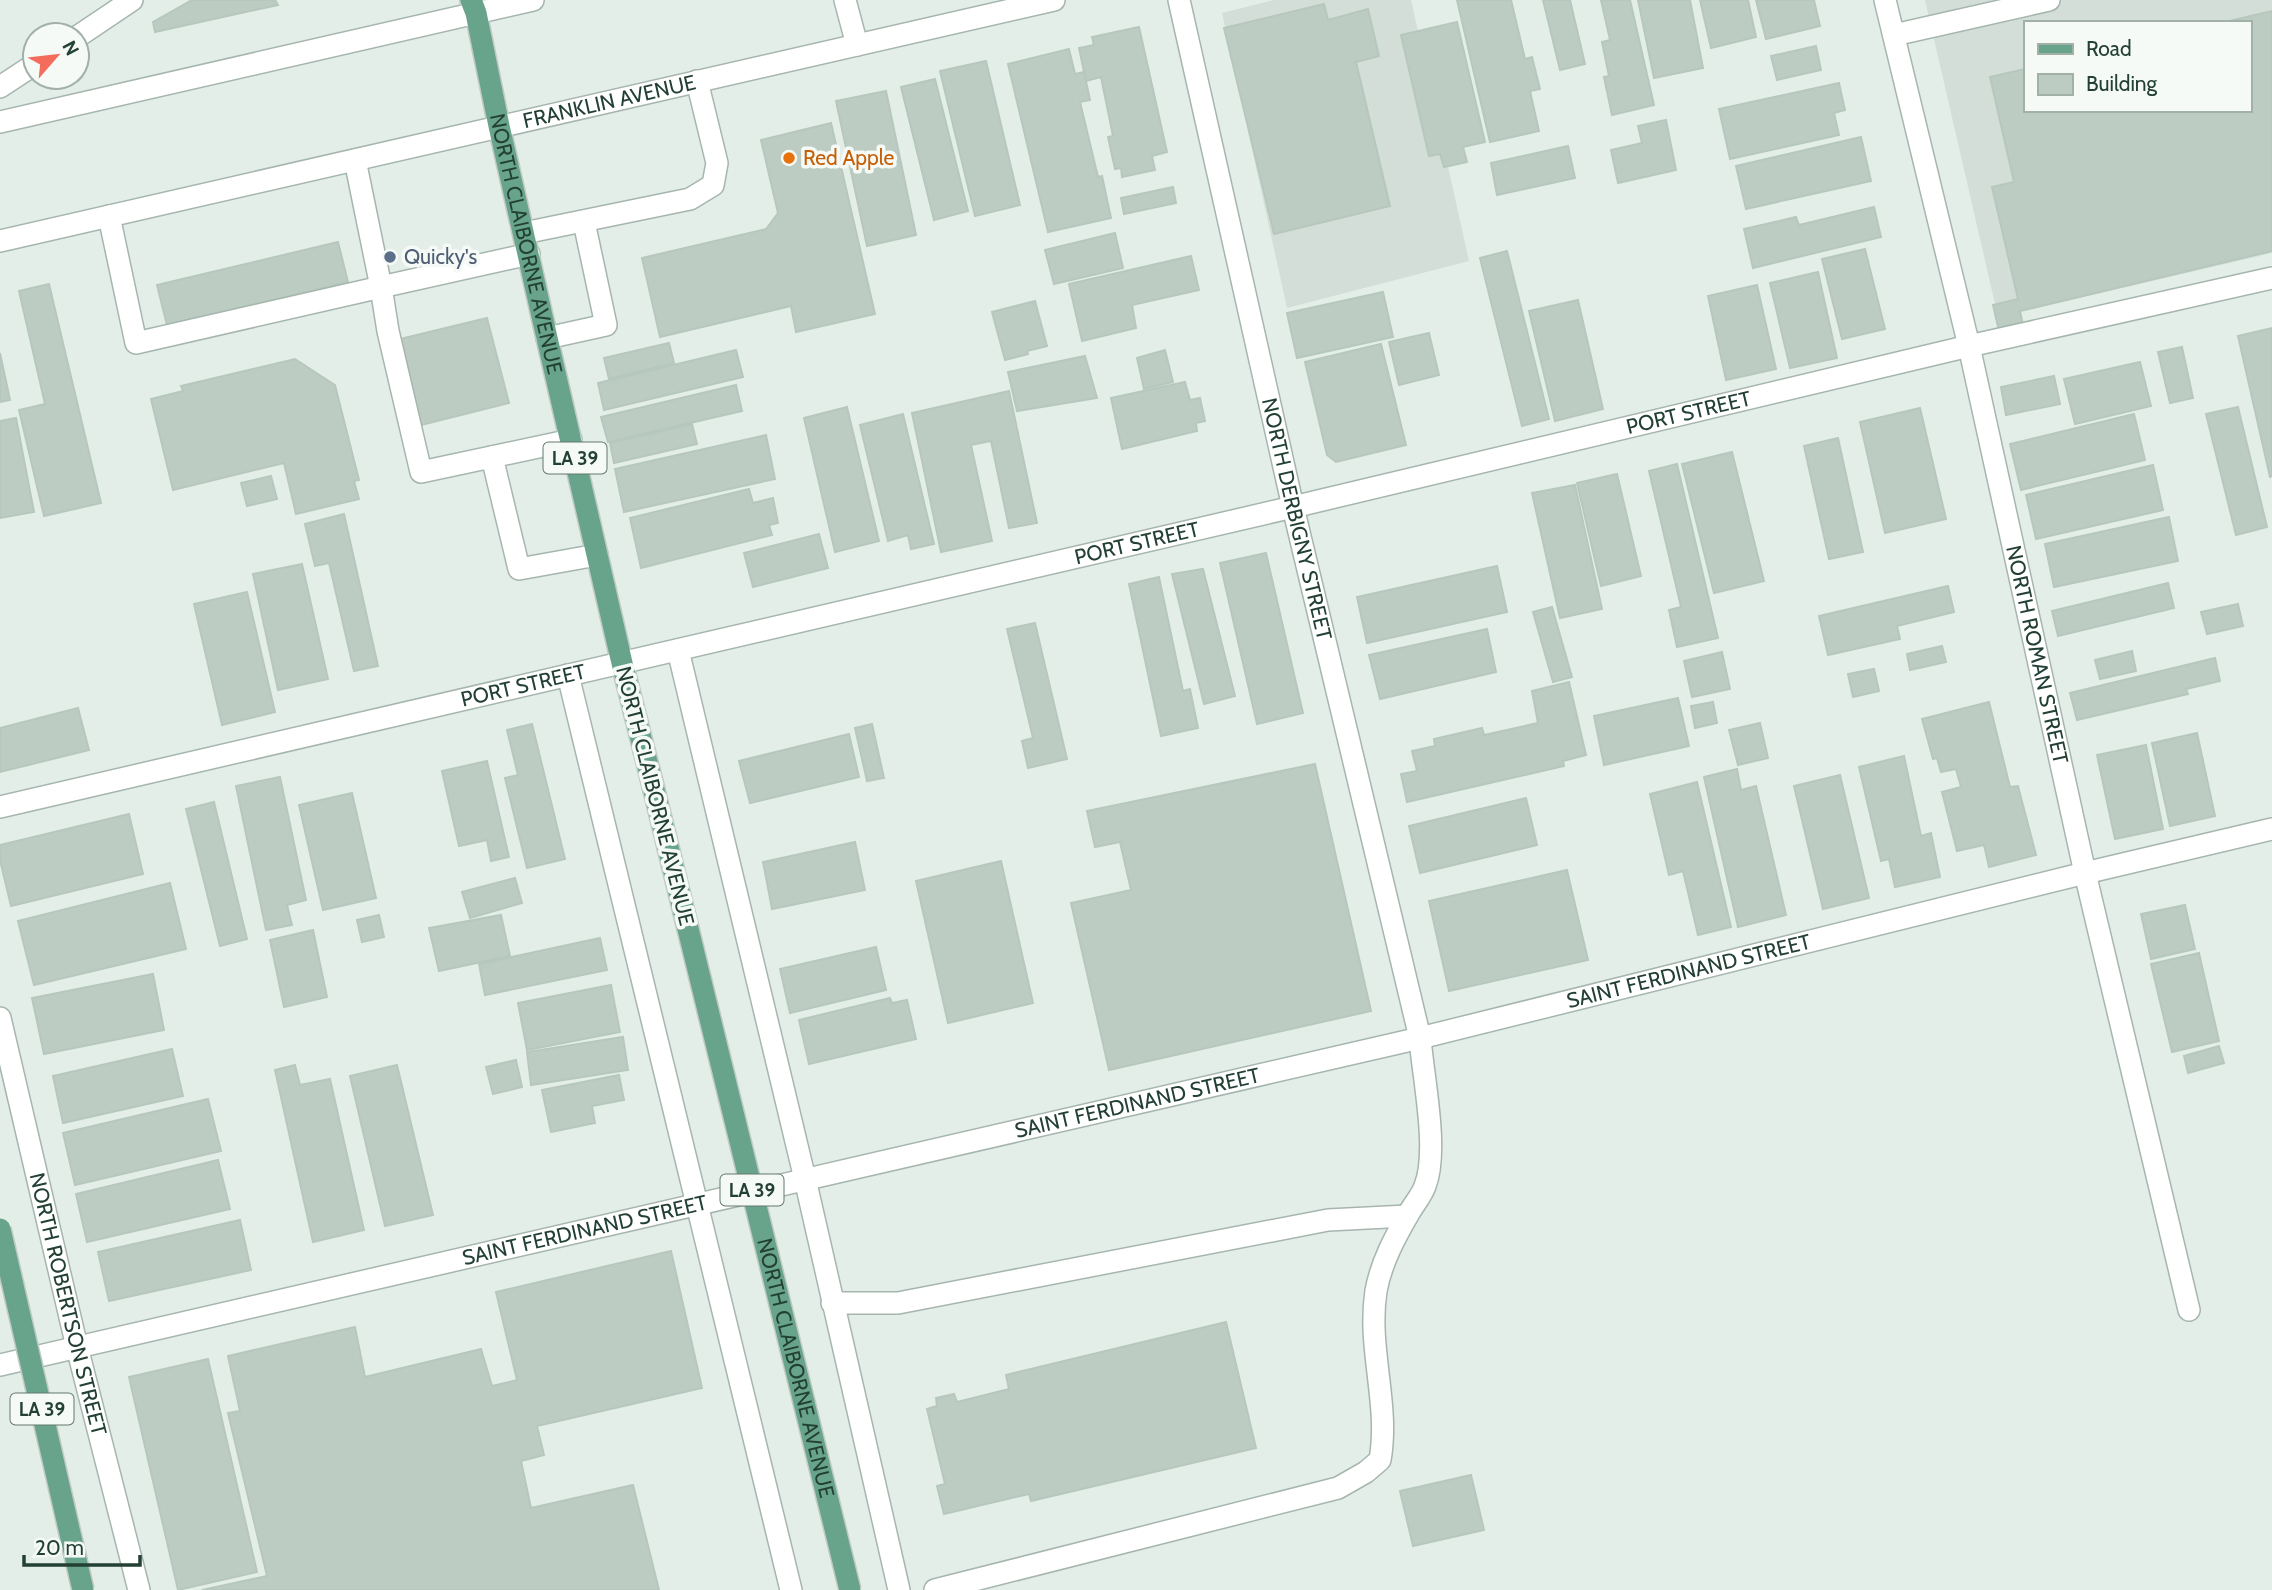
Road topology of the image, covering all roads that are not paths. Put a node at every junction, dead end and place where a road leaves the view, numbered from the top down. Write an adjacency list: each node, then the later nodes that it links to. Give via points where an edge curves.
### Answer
1 (132, 0): 9 (street)
2 (533, 0): 8 (street)
3 (845, 0): 11 (street)
4 (1054, 0): 11 (street, FRANKLIN AVENUE)
5 (1179, 0): 28 (street, NORTH DERBIGNY STREET)
6 (1885, 0): 10 (street, NORTH ROMAN STREET)
7 (2049, 0): 10 (street)
8 (473, 6): 15 (street); 16 (main road, NORTH CLAIBORNE AVENUE / LA 39)
9 (91, 28)
10 (1894, 35): 25 (street, NORTH ROMAN STREET)
11 (857, 45): 13 (street, FRANKLIN AVENUE)
12 (21, 73): 14 (street)
13 (697, 81): 16 (street, FRANKLIN AVENUE); 19 (street, via 718,163 713,186 690,199)
14 (0, 87)
15 (0, 122)
16 (499, 126): 17 (street, FRANKLIN AVENUE); 21 (main road, NORTH CLAIBORNE AVENUE / LA 39)
17 (355, 160): 18 (street, FRANKLIN AVENUE); 23 (street)
18 (109, 216): 20 (street, FRANKLIN AVENUE); 23 (street, via 136,343)
19 (584, 222): 21 (street); 24 (street, via 606,325)
20 (0, 241)
21 (526, 244): 23 (street); 24 (main road, NORTH CLAIBORNE AVENUE / LA 39)
22 (2272, 278): 25 (street, PORT STREET)
23 (381, 287): 27 (street, via 421,472)
24 (547, 338): 26 (main road, NORTH CLAIBORNE AVENUE / LA 39)
25 (1969, 346): 28 (street, PORT STREET); 35 (street, NORTH ROMAN STREET)
26 (571, 440): 27 (street); 29 (main road, NORTH CLAIBORNE AVENUE / LA 39)
27 (492, 457): 29 (street, via 519,569)
28 (1293, 507): 30 (street, PORT STREET); 37 (street, NORTH DERBIGNY STREET)
29 (597, 555): 31 (main road, NORTH CLAIBORNE AVENUE / LA 39)
30 (678, 650): 31 (street, PORT STREET); 38 (street)
31 (622, 663): 32 (street, PORT STREET); 49 (main road, NORTH CLAIBORNE AVENUE / LA 39, bridge)
32 (568, 676): 33 (street, PORT STREET); 39 (street)
33 (0, 807)
34 (2272, 829): 35 (street, SAINT FERDINAND STREET)
35 (2085, 873): 37 (street, SAINT FERDINAND STREET); 43 (street, NORTH ROMAN STREET)
36 (0, 1018): 44 (street, NORTH ROBERTSON STREET)
37 (1420, 1038): 38 (street, SAINT FERDINAND STREET); 40 (street, NORTH DERBIGNY STREET, via 1432,1154 1425,1186)
38 (805, 1179): 39 (street, SAINT FERDINAND STREET); 42 (street)
39 (697, 1204): 44 (street, SAINT FERDINAND STREET); 48 (street)
40 (1407, 1216): 42 (street, via 1328,1220 898,1303); 51 (street, NORTH DERBIGNY STREET, via 1385,1259 1376,1291 1374,1348 1384,1437 1380,1460 1366,1472 1338,1488)
41 (0, 1228): 46 (main road, LA 39, bridge)
42 (832, 1303): 50 (street)
43 (2189, 1310)
44 (77, 1347): 45 (street, SAINT FERDINAND STREET); 47 (street, NORTH ROBERTSON STREET)
45 (0, 1364)
46 (83, 1590)
47 (139, 1590)
48 (791, 1590)
49 (850, 1590)
50 (899, 1590)
51 (935, 1590)

